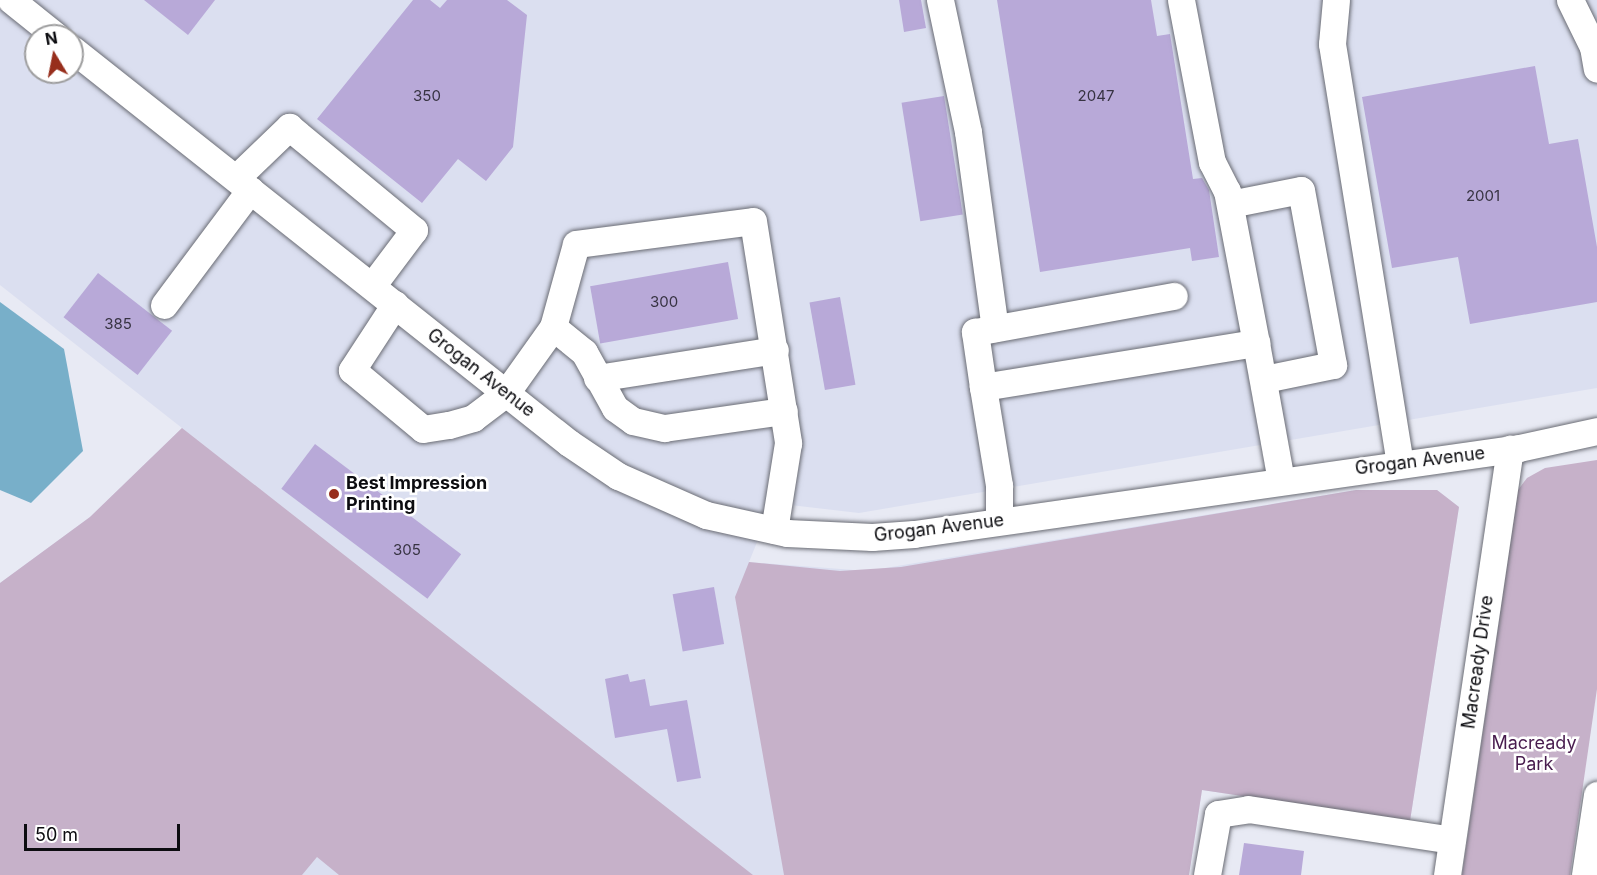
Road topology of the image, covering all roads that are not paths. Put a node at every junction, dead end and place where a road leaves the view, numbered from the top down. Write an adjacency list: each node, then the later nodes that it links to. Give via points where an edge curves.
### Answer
1 (10, 0): 6 (street)
2 (940, 0): 16 (street, via 968,132)
3 (1181, 0): 10 (street, via 1212,162)
4 (1336, 0): 26 (street, via 1332,44)
5 (1570, 0): 8 (street, via 1593,47)
6 (41, 24)
7 (84, 58): 9 (street, Grogan Avenue)
8 (1597, 69)
9 (243, 184): 11 (street, Grogan Avenue); 11 (street, via 289,128 414,230); 14 (street)
10 (1230, 204): 17 (street); 20 (street, via 1301,190 1333,365)
11 (372, 286): 13 (street, Grogan Avenue)
12 (1174, 296): 16 (street)
13 (394, 304): 22 (street, Grogan Avenue); 22 (street, via 352,370 423,429 473,418)
14 (164, 305)
15 (553, 327): 18 (street, via 576,244 753,221); 19 (street, via 584,352); 22 (street)
16 (995, 328): 21 (street, via 975,332)
17 (1256, 342): 20 (street); 21 (street)
18 (775, 350): 19 (street); 23 (street)
19 (597, 378): 23 (street, via 615,408 633,422 664,428)
20 (1264, 379): 27 (street)
21 (983, 387): 28 (street, via 999,485)
22 (506, 393): 29 (street, Grogan Avenue, via 618,476 706,514)
23 (784, 411): 29 (street, via 788,443)
24 (1597, 431): 25 (street, Grogan Avenue)
25 (1510, 449): 26 (street, Grogan Avenue); 31 (street, Macready Drive)
26 (1400, 463): 27 (street, Grogan Avenue)
27 (1281, 480): 28 (street, Grogan Avenue)
28 (999, 521): 29 (street, Grogan Avenue, via 872,537)
29 (774, 530)
30 (1597, 795): 34 (street)
31 (1452, 840): 32 (street, via 1248,808 1218,814); 33 (street, Macready Drive)
32 (1207, 875)
33 (1447, 875)
34 (1586, 875)

